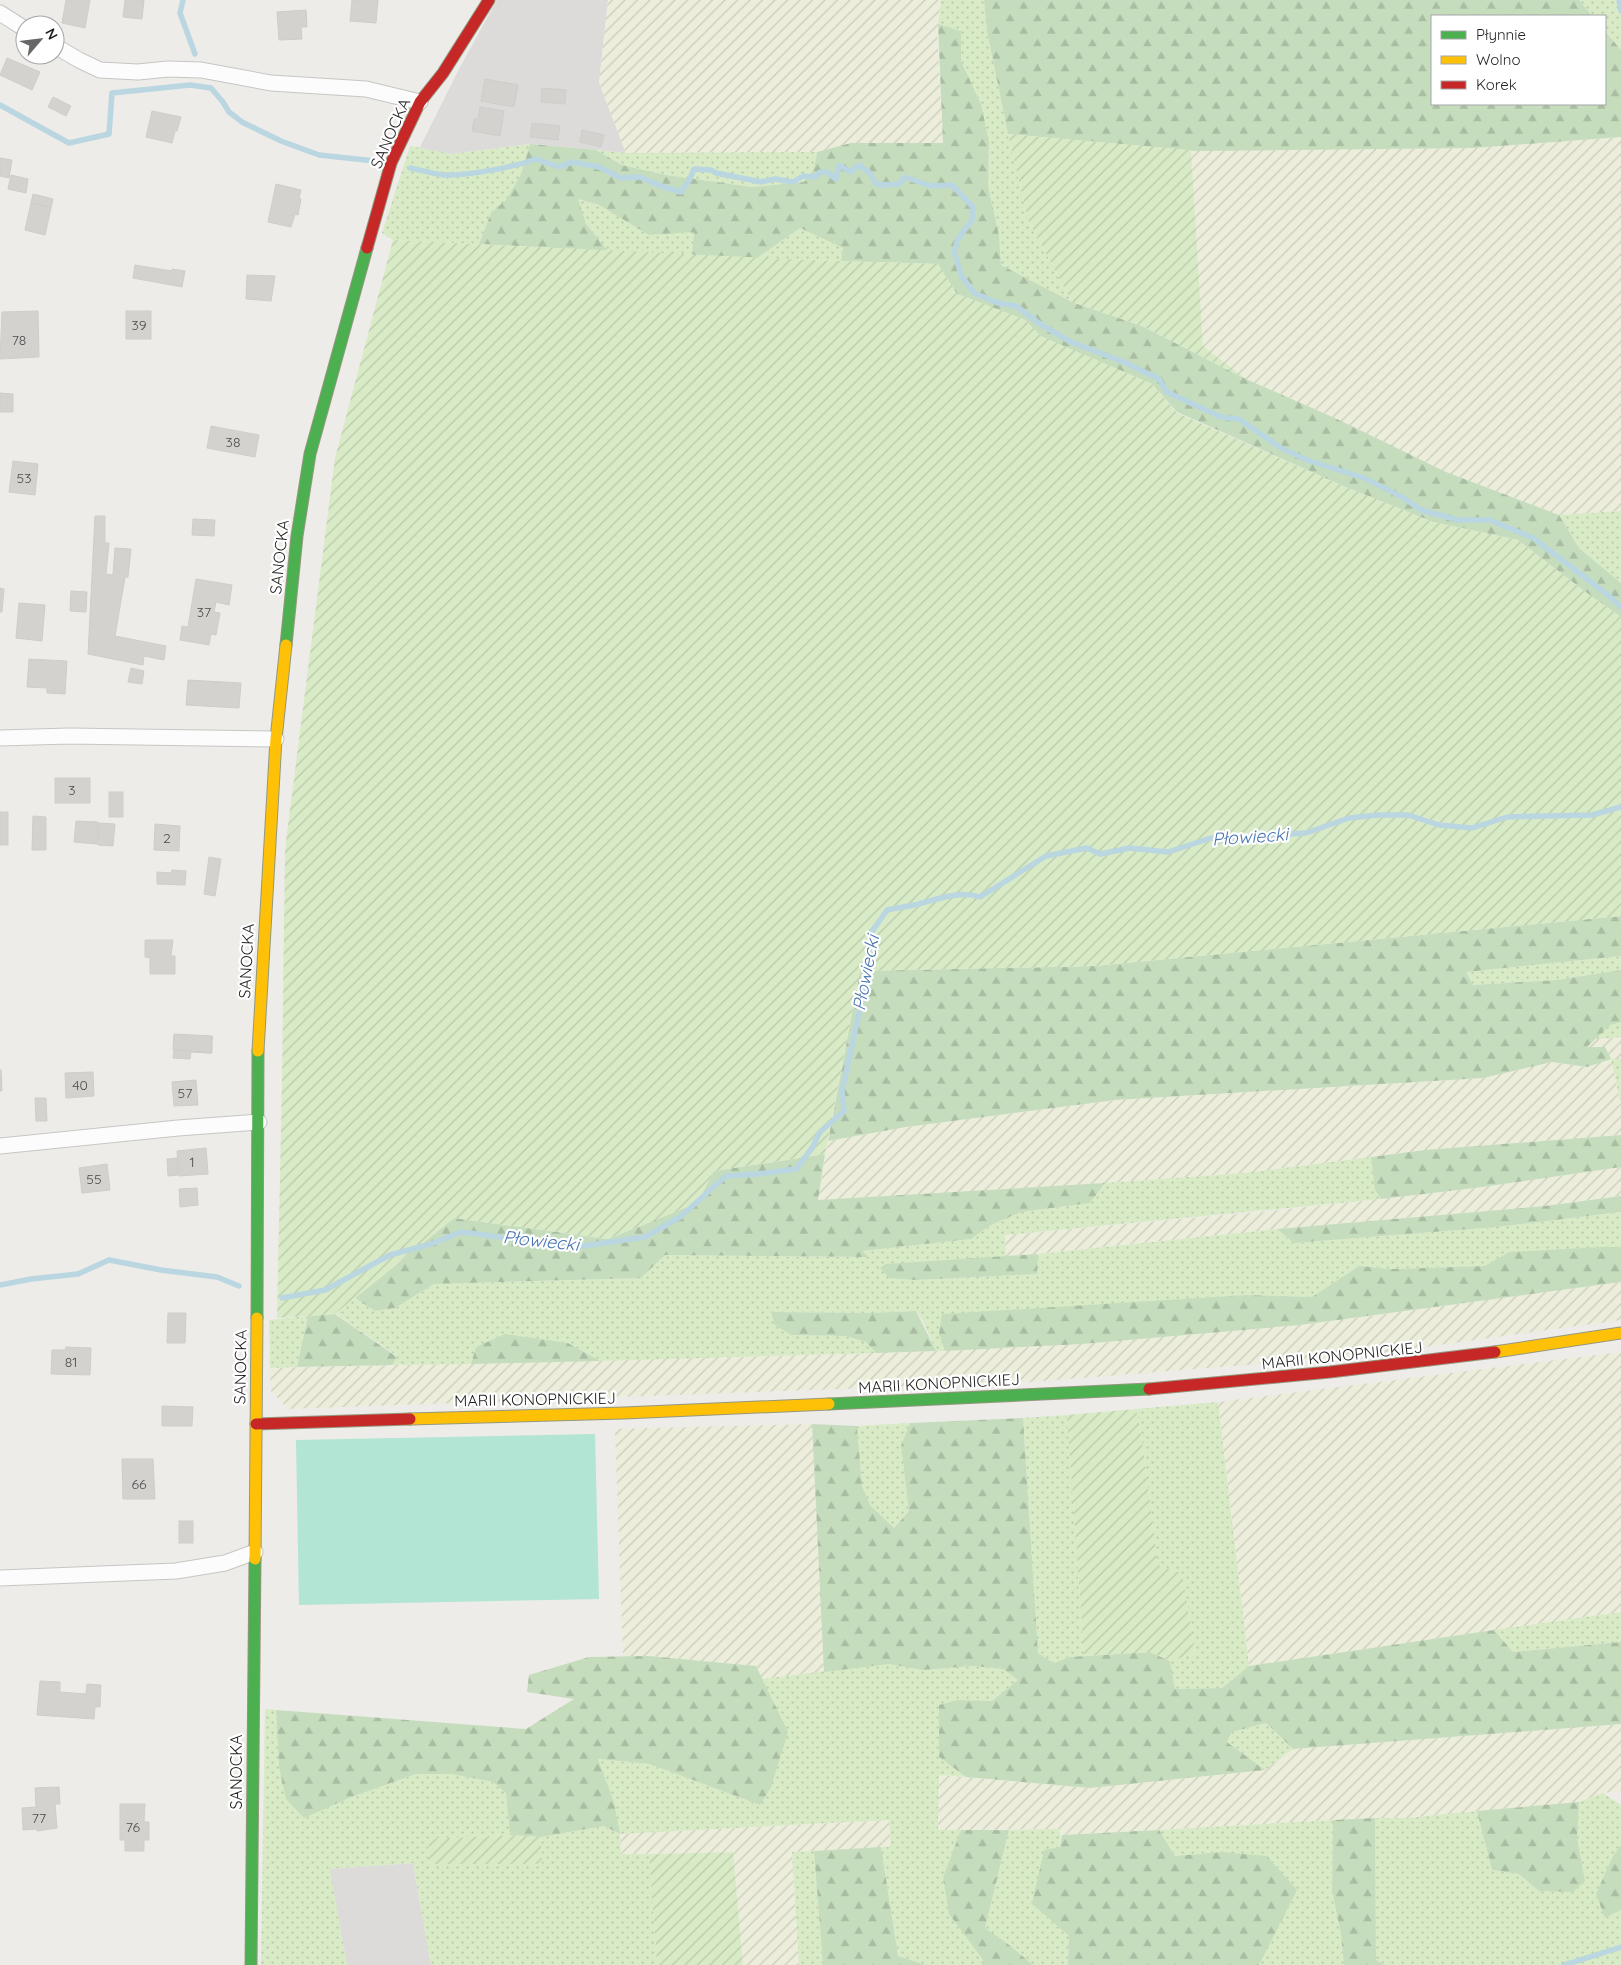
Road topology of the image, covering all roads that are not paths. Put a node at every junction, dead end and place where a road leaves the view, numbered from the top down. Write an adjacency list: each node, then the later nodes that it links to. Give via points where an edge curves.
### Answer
1 (489, 0): 5 (street, SANOCKA, via 443,73)
2 (0, 13): 3 (street)
3 (15, 23)
4 (65, 52): 5 (street, via 100,70 201,70 271,83 366,89)
5 (420, 102): 7 (street, SANOCKA, via 391,163 310,454 297,536)
6 (0, 738): 7 (street)
7 (276, 739): 8 (street, SANOCKA, via 258,1046)
8 (259, 1122): 9 (street); 11 (street, SANOCKA)
9 (0, 1146)
10 (1621, 1333): 11 (street, MARII KONOPNICKIEJ, via 1447,1359 1164,1388 624,1413)
11 (256, 1424): 12 (street, SANOCKA)
12 (255, 1552): 13 (street, via 226,1563 176,1571); 14 (street, SANOCKA)
13 (0, 1578)
14 (251, 1965)

